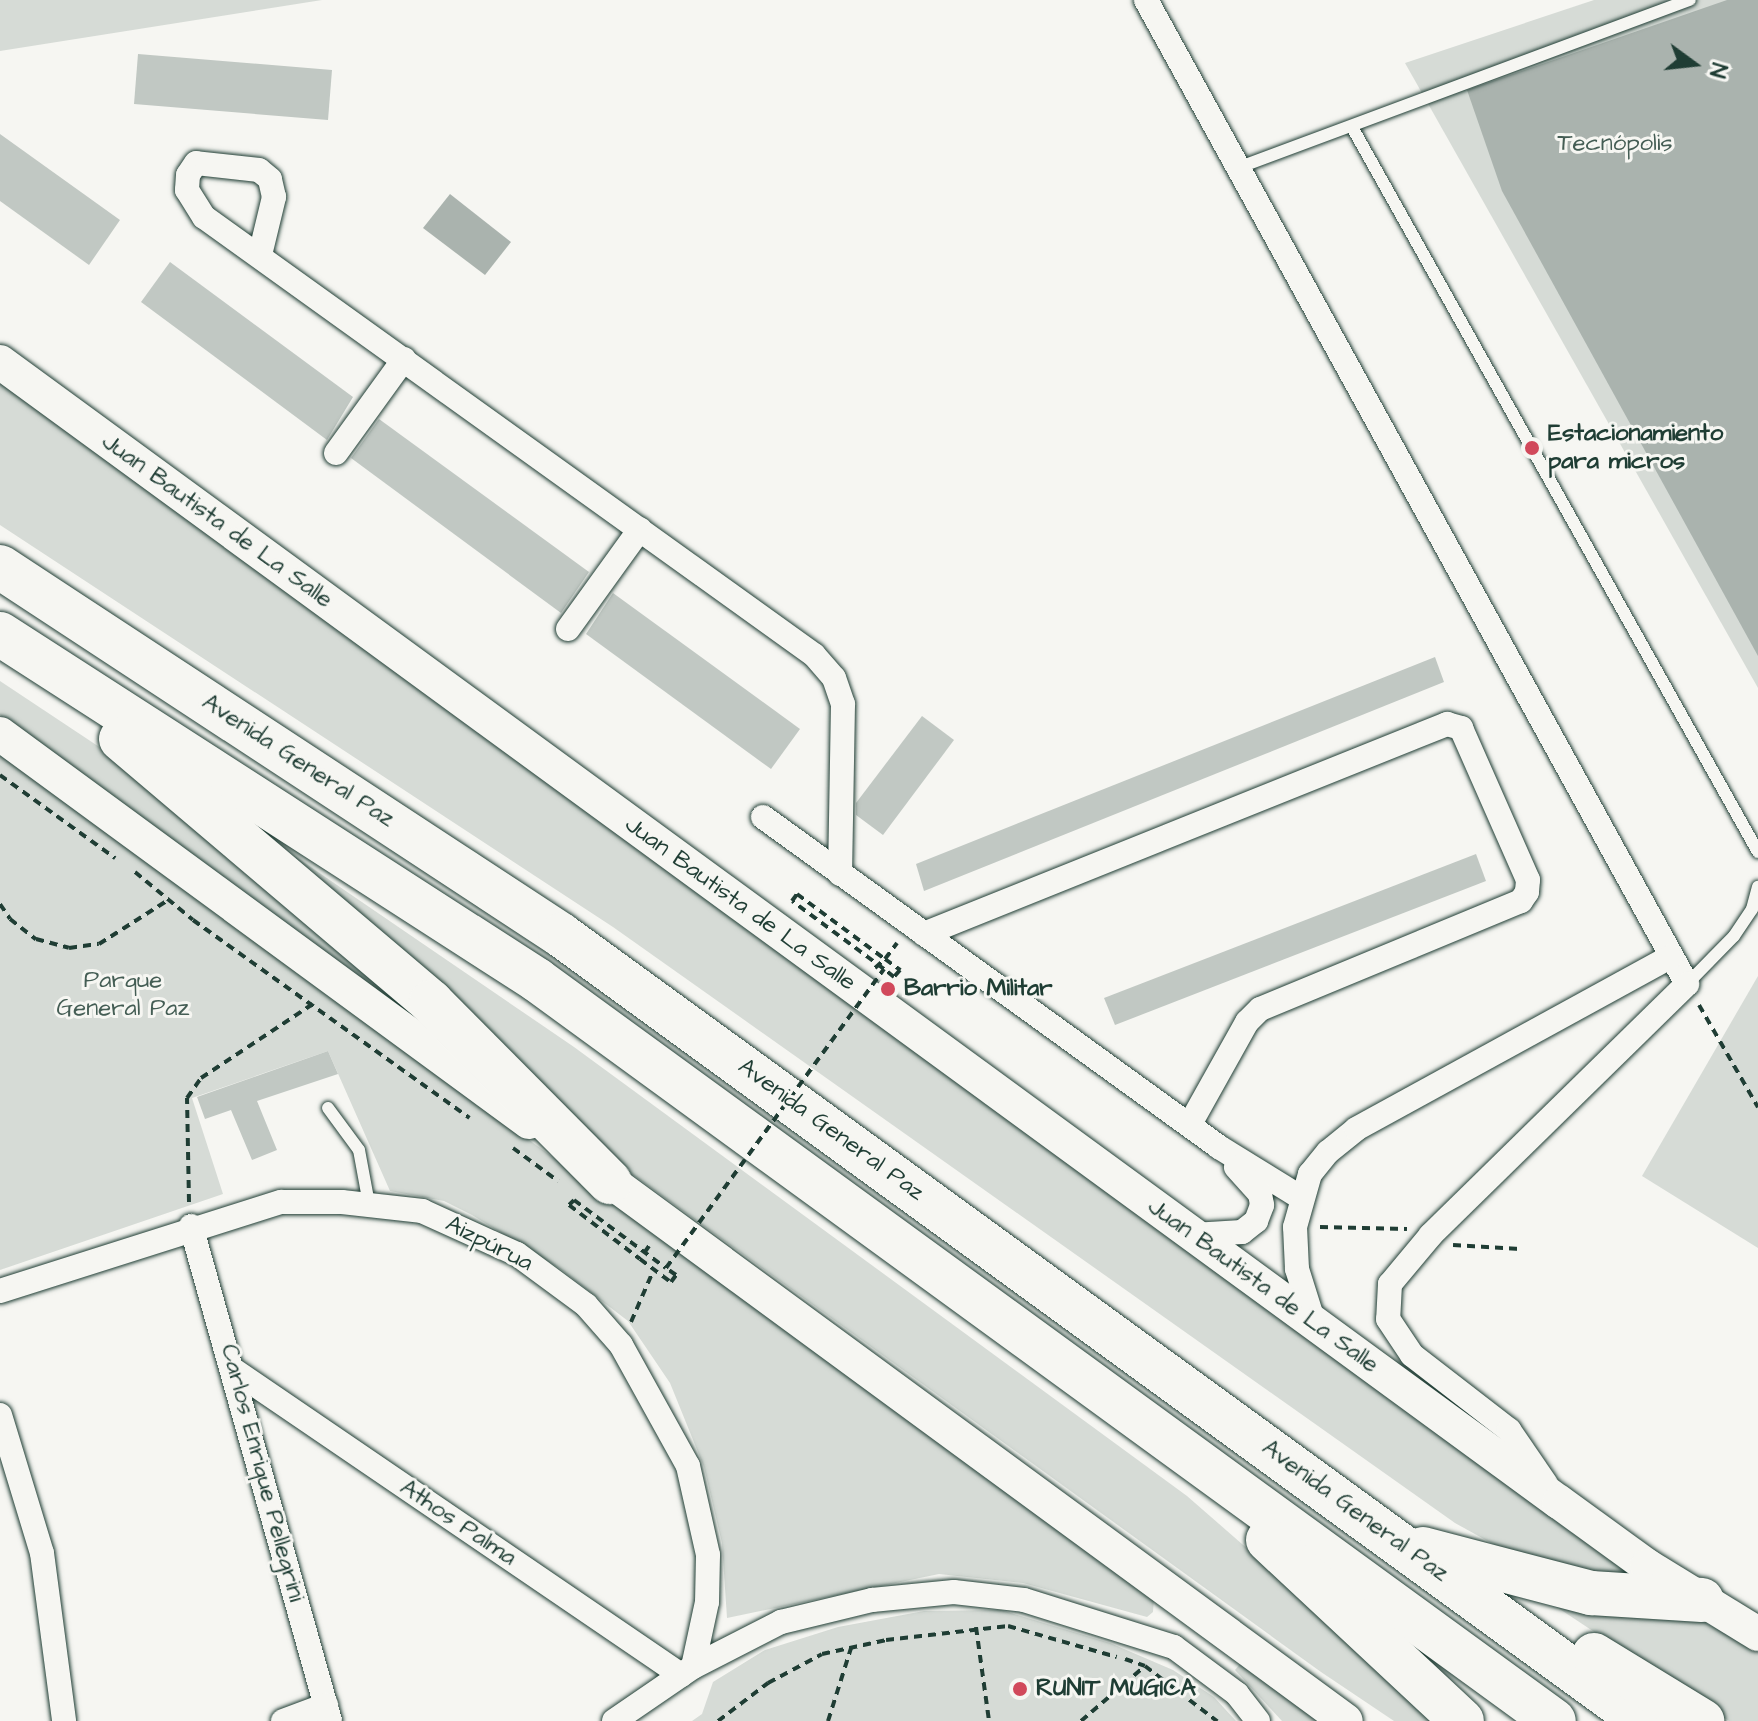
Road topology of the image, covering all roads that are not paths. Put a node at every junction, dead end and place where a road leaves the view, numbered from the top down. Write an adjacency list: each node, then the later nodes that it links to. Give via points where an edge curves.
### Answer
1 (1146, 0): 4 (street)
2 (1690, 0): 3 (lane, via 1465,79)
3 (1352, 127): 4 (lane); 15 (lane)
4 (1240, 167): 19 (street)
5 (260, 255): 6 (street)
6 (404, 359): 8 (street); 9 (street)
7 (0, 362): 28 (street, Juan Bautista de La Salle)
8 (336, 453)
9 (640, 529): 11 (street); 16 (street, via 814,655 834,678 845,736)
10 (0, 567): 35 (highway, Avenida General Paz, via 561,935)
11 (568, 629)
12 (0, 635): 24 (highway, via 431,1002); 33 (highway, via 537,980)
13 (0, 734): 24 (street)
14 (763, 817): 16 (street)
15 (1758, 852)
16 (840, 874): 18 (street)
17 (1758, 887): 20 (lane, via 1752,909 1734,936)
18 (924, 934): 22 (street); 22 (street, via 1447,724 1461,728 1528,880 1521,901 1260,1009 1247,1022)
19 (1670, 957): 20 (street); 25 (street, via 1356,1129 1328,1152)
20 (1687, 984): 34 (street, via 1431,1235 1390,1284 1388,1319 1412,1355 1509,1430)
21 (328, 1108): 26 (lane, via 359,1150)
22 (1190, 1124): 23 (street)
23 (1219, 1147): 25 (street); 28 (street, via 1260,1194 1262,1205 1256,1221 1242,1232)
24 (610, 1182): 38 (street)
25 (1300, 1197): 30 (street, via 1297,1269)
26 (369, 1204): 27 (street, Aizpúrua, via 281,1202); 41 (street, Aizpúrua, via 422,1211 517,1254 586,1305 621,1345 667,1421 702,1511 707,1602)
27 (191, 1226): 29 (street, Aizpúrua); 31 (street, Carlos Enrique Pellegrini)
28 (1193, 1235): 30 (street, Juan Bautista de La Salle)
29 (0, 1291)
30 (1314, 1323): 34 (street, Juan Bautista de La Salle)
31 (235, 1371): 41 (street, Athos Palma); 43 (street, Carlos Enrique Pellegrini)
32 (0, 1415): 44 (street, via 42,1553)
33 (1164, 1437): 49 (highway); 50 (highway)
34 (1559, 1502): 36 (street, Juan Bautista de La Salle)
35 (1398, 1542): 36 (highway, via 1591,1593); 51 (highway, Avenida General Paz); 52 (highway)
36 (1709, 1604): 37 (lane); 39 (street, Juan Bautista de La Salle)
37 (1758, 1614)
38 (1199, 1615): 40 (street); 42 (street)
39 (1758, 1634)
40 (1174, 1647): 41 (street, via 1024,1600 954,1592 872,1600 781,1622); 47 (street, via 1237,1694)
41 (687, 1671): 46 (street)
42 (1332, 1711): 48 (lane)
43 (328, 1713): 45 (street)
44 (64, 1721)
45 (283, 1721)
46 (614, 1721)
47 (1258, 1721)
48 (1354, 1721)
49 (1462, 1721)
50 (1554, 1721)
51 (1642, 1721)
52 (1702, 1721)

